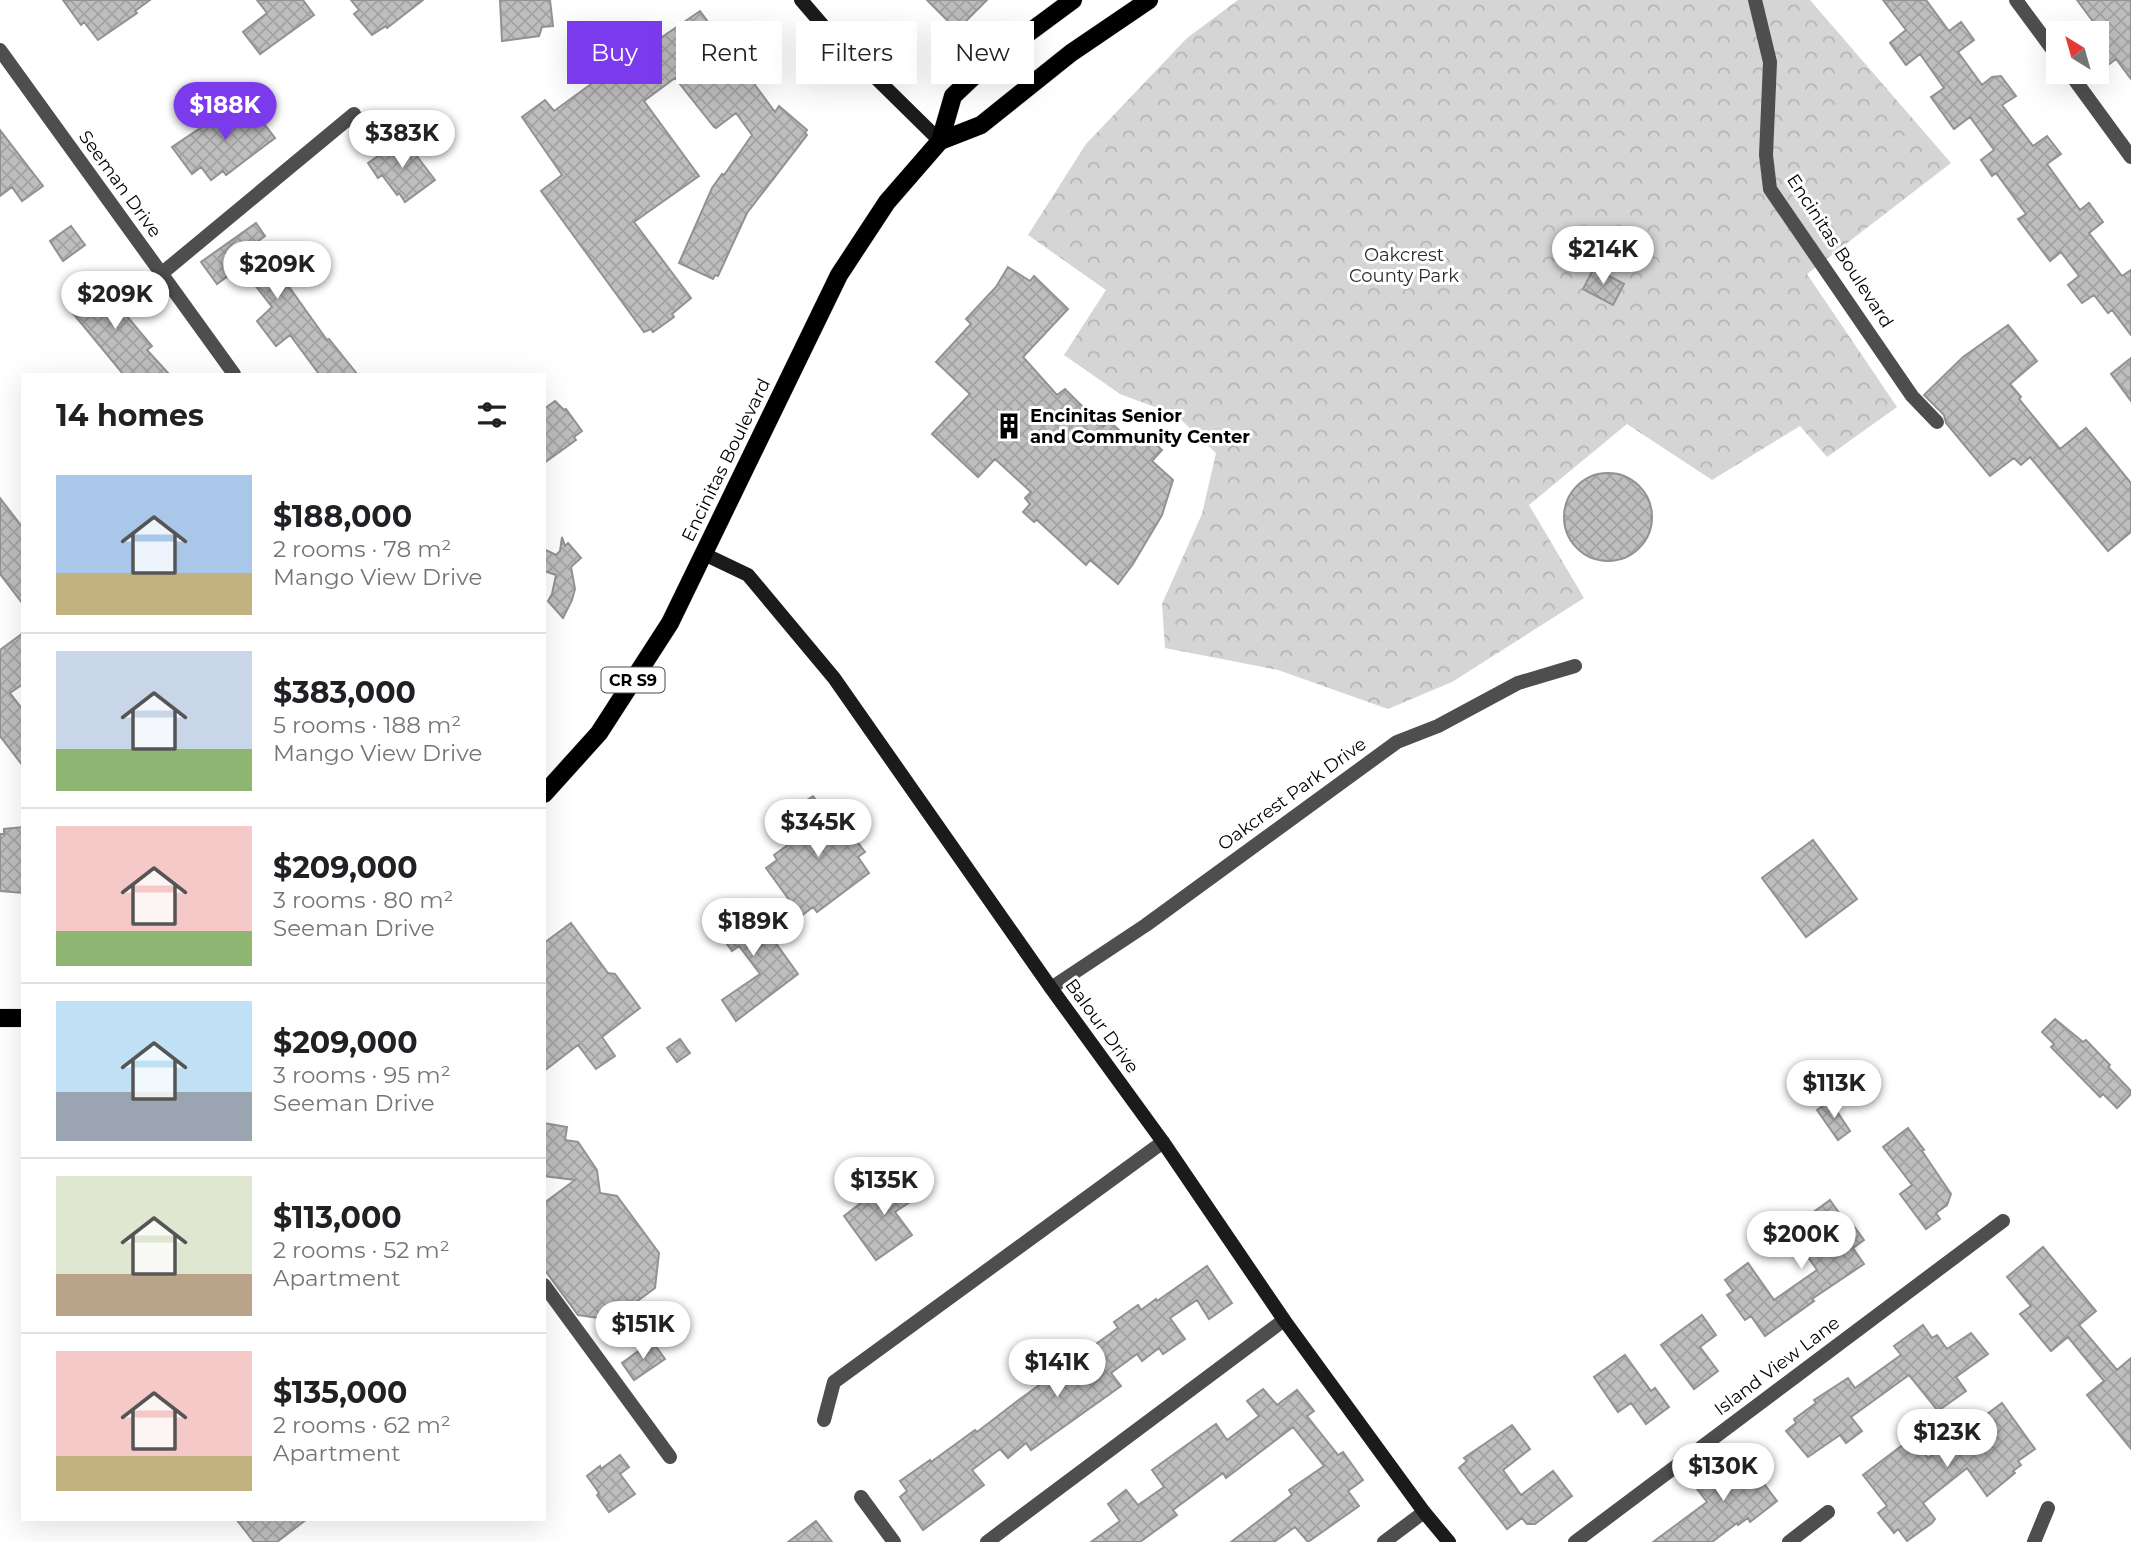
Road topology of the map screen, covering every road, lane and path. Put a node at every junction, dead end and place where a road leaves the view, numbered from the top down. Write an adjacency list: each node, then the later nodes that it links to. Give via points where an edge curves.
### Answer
1 (801, 0): 10 (street)
2 (1073, 0): 10 (main road, Encinitas Boulevard / CR S9, via 989,62 953,96)
3 (1149, 0): 10 (main road, Encinitas Boulevard / CR S9, via 1071,53 981,125)
4 (1755, 0): 14 (street, Encinitas Boulevard, via 1770,62 1766,155 1770,189 1912,396)
5 (2016, 0): 6 (street)
6 (2046, 41)
7 (0, 50): 12 (street, Seeman Drive)
8 (2078, 84): 11 (street)
9 (354, 114): 12 (street)
10 (940, 141): 15 (main road, Encinitas Boulevard / CR S9, via 887,202 839,275)
11 (2131, 157)
12 (161, 274): 13 (street, Seeman Drive)
13 (233, 373)
14 (1937, 422)
15 (704, 554): 17 (main road, Encinitas Boulevard / CR S9, via 670,623 599,733); 18 (street, Balour Drive, via 748,575 834,678)
16 (1575, 666): 18 (street, Oakcrest Park Drive, via 1518,683 1438,726 1397,742 1146,925)
17 (546, 792)
18 (1051, 988): 21 (street, Balour Drive)
19 (0, 1018): 20 (main road)
20 (21, 1018)
21 (1163, 1142): 24 (street, Balour Drive); 25 (street, via 834,1382)
22 (2003, 1221): 35 (street, Island View Lane)
23 (546, 1287): 26 (street)
24 (1284, 1320): 29 (street, Balour Drive); 32 (street)
25 (824, 1420)
26 (670, 1457)
27 (861, 1497): 31 (street)
28 (2048, 1508): 37 (street)
29 (1424, 1512): 33 (street); 34 (street, Balour Drive)
30 (1828, 1512): 36 (street)
31 (894, 1542)
32 (987, 1542)
33 (1384, 1542)
34 (1449, 1542)
35 (1575, 1542)
36 (1789, 1542)
37 (2034, 1542)

